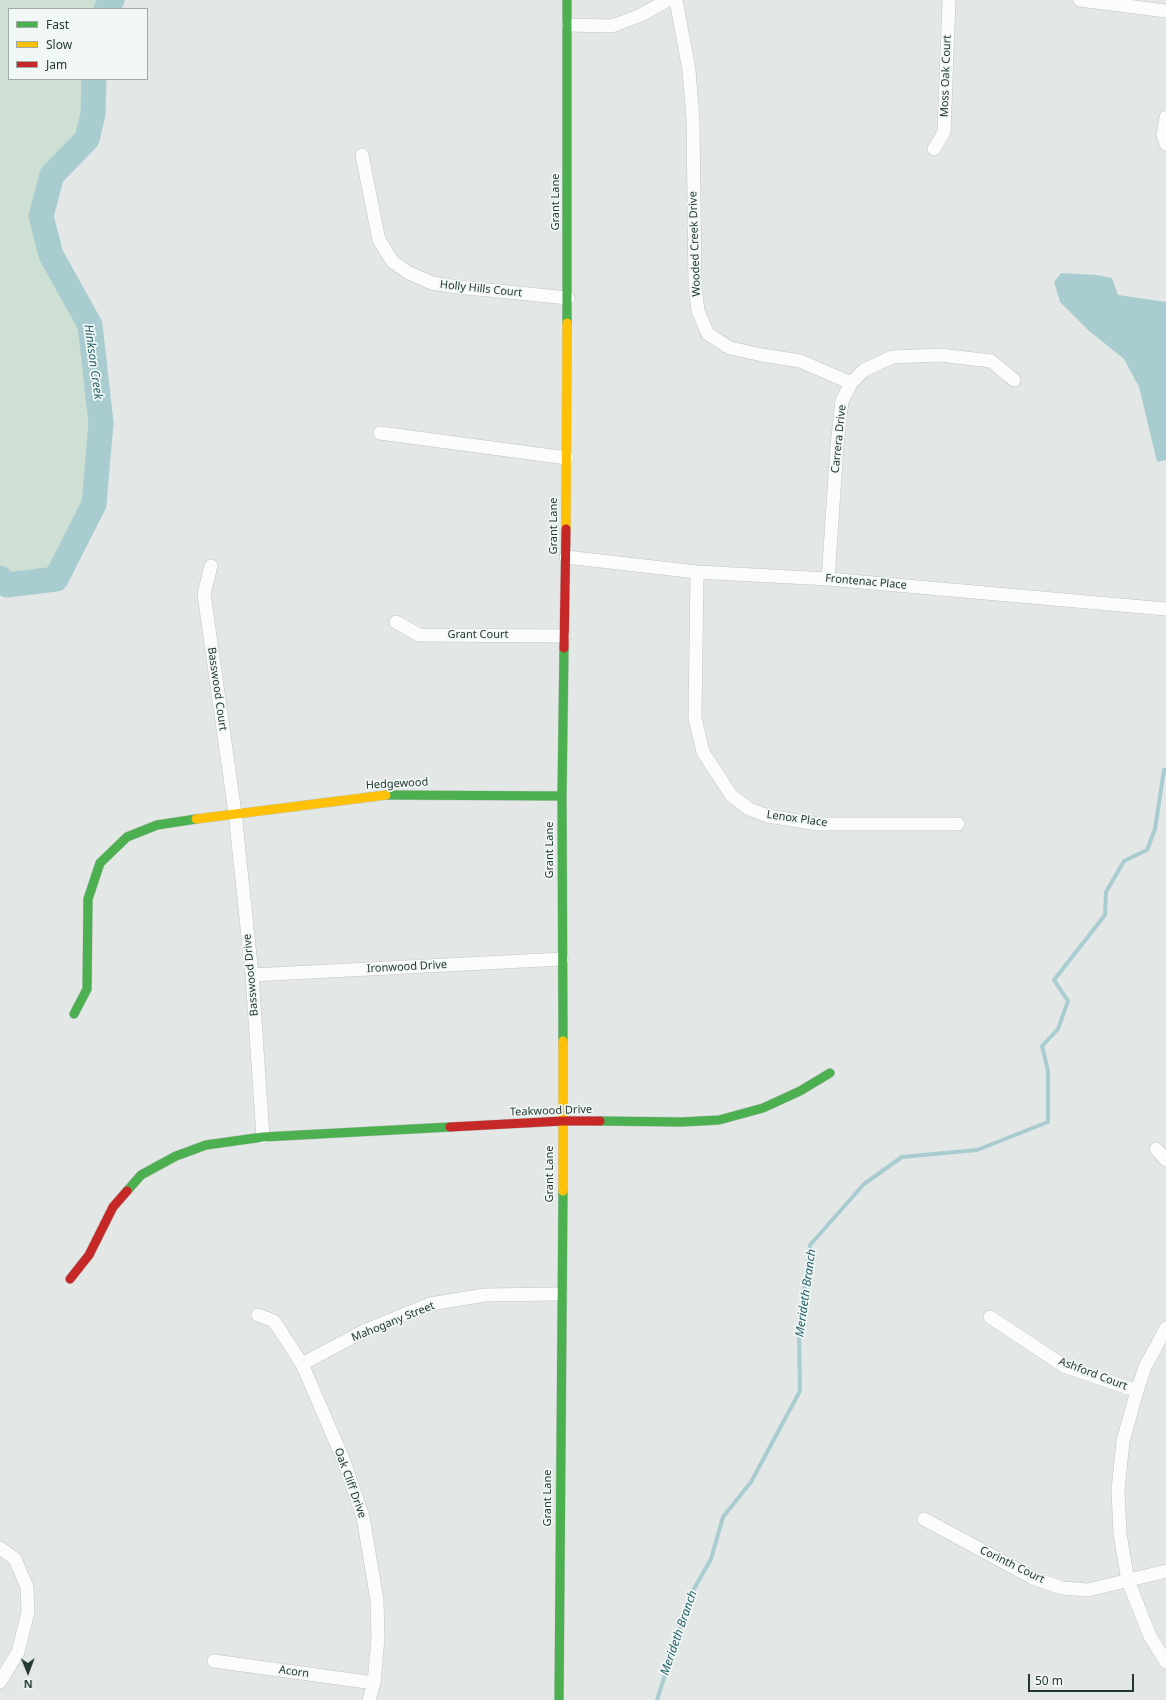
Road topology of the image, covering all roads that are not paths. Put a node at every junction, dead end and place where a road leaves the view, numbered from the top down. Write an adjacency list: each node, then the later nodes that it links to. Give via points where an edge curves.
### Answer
1 (567, 0): 7 (street, Grant Lane)
2 (668, 0): 7 (street, via 641,15 612,26)
3 (676, 0): 14 (street, Wooded Creek Drive, via 689,70 693,120 695,286 698,311 708,334 730,348 800,361)
4 (949, 0): 10 (street, Moss Oak Court, via 944,132)
5 (1080, 0): 6 (street)
6 (1166, 11)
7 (568, 26): 12 (street, Grant Lane)
8 (1166, 117): 9 (street, via 1163,135)
9 (1166, 144)
10 (934, 149)
11 (362, 155): 12 (street, Holly Hills Court, via 379,240 392,262 408,273 432,283)
12 (568, 298): 16 (street, Grant Lane)
13 (1014, 380): 14 (street, Carrera Drive, via 991,361 940,355 892,357 864,370)
14 (851, 383): 20 (street, Carrera Drive, via 842,401)
15 (380, 433): 16 (street)
16 (567, 458): 17 (street, Grant Lane)
17 (566, 557): 19 (street, Frontenac Place); 23 (street, Grant Lane)
18 (211, 566): 25 (street, Basswood Court, via 204,594)
19 (697, 572): 20 (street, Frontenac Place); 26 (street, Lenox Place, via 695,718 703,752 731,795 749,809 768,816 818,824)
20 (828, 579): 21 (street, Frontenac Place)
21 (1166, 609)
22 (396, 622): 23 (street, Grant Court, via 419,635)
23 (564, 636): 24 (street, Grant Lane)
24 (562, 796): 25 (street, Hedgewood, via 394,794); 27 (street, Grant Lane)
25 (234, 814): 28 (street, Basswood Drive); 29 (street, Hedgewood, via 158,825 127,837 100,863 88,899 87,989)
26 (958, 824)
27 (562, 959): 28 (street, Ironwood Drive); 31 (street, Grant Lane)
28 (252, 976): 32 (street, Basswood Drive)
29 (74, 1014)
30 (830, 1072): 31 (street, Teakwood Drive, via 800,1091 762,1108 719,1120)
31 (563, 1121): 32 (street, Teakwood Drive); 36 (street, Grant Lane)
32 (263, 1137): 35 (street, Teakwood Drive, via 206,1145 176,1156 141,1175 113,1207 89,1255)
33 (1156, 1149): 34 (street)
34 (1166, 1160)
35 (70, 1279)
36 (561, 1294): 40 (street, Mahogany Street, via 485,1295 430,1304 364,1331); 51 (street, Grant Lane)
37 (258, 1316): 40 (street, Oak Cliff Drive, via 274,1321)
38 (990, 1317): 41 (street, Ashford Court, via 1064,1366)
39 (1166, 1328): 41 (street, via 1145,1367)
40 (302, 1364): 49 (street, Oak Cliff Drive, via 344,1461 364,1517 377,1600 378,1638)
41 (1136, 1391): 45 (street, via 1123,1441 1118,1490 1120,1534)
42 (924, 1519): 45 (street, Corinth Court, via 1033,1578 1062,1588 1088,1590)
43 (0, 1548): 48 (street, via 15,1559 27,1587 28,1612 18,1652)
44 (1166, 1571): 45 (street, Corinth Court)
45 (1128, 1581): 47 (street, via 1150,1636)
46 (214, 1661): 49 (street, Acorn)
47 (1166, 1662)
48 (0, 1682)
49 (374, 1683): 50 (street, Oak Cliff Drive)
50 (370, 1700)
51 (559, 1700)

